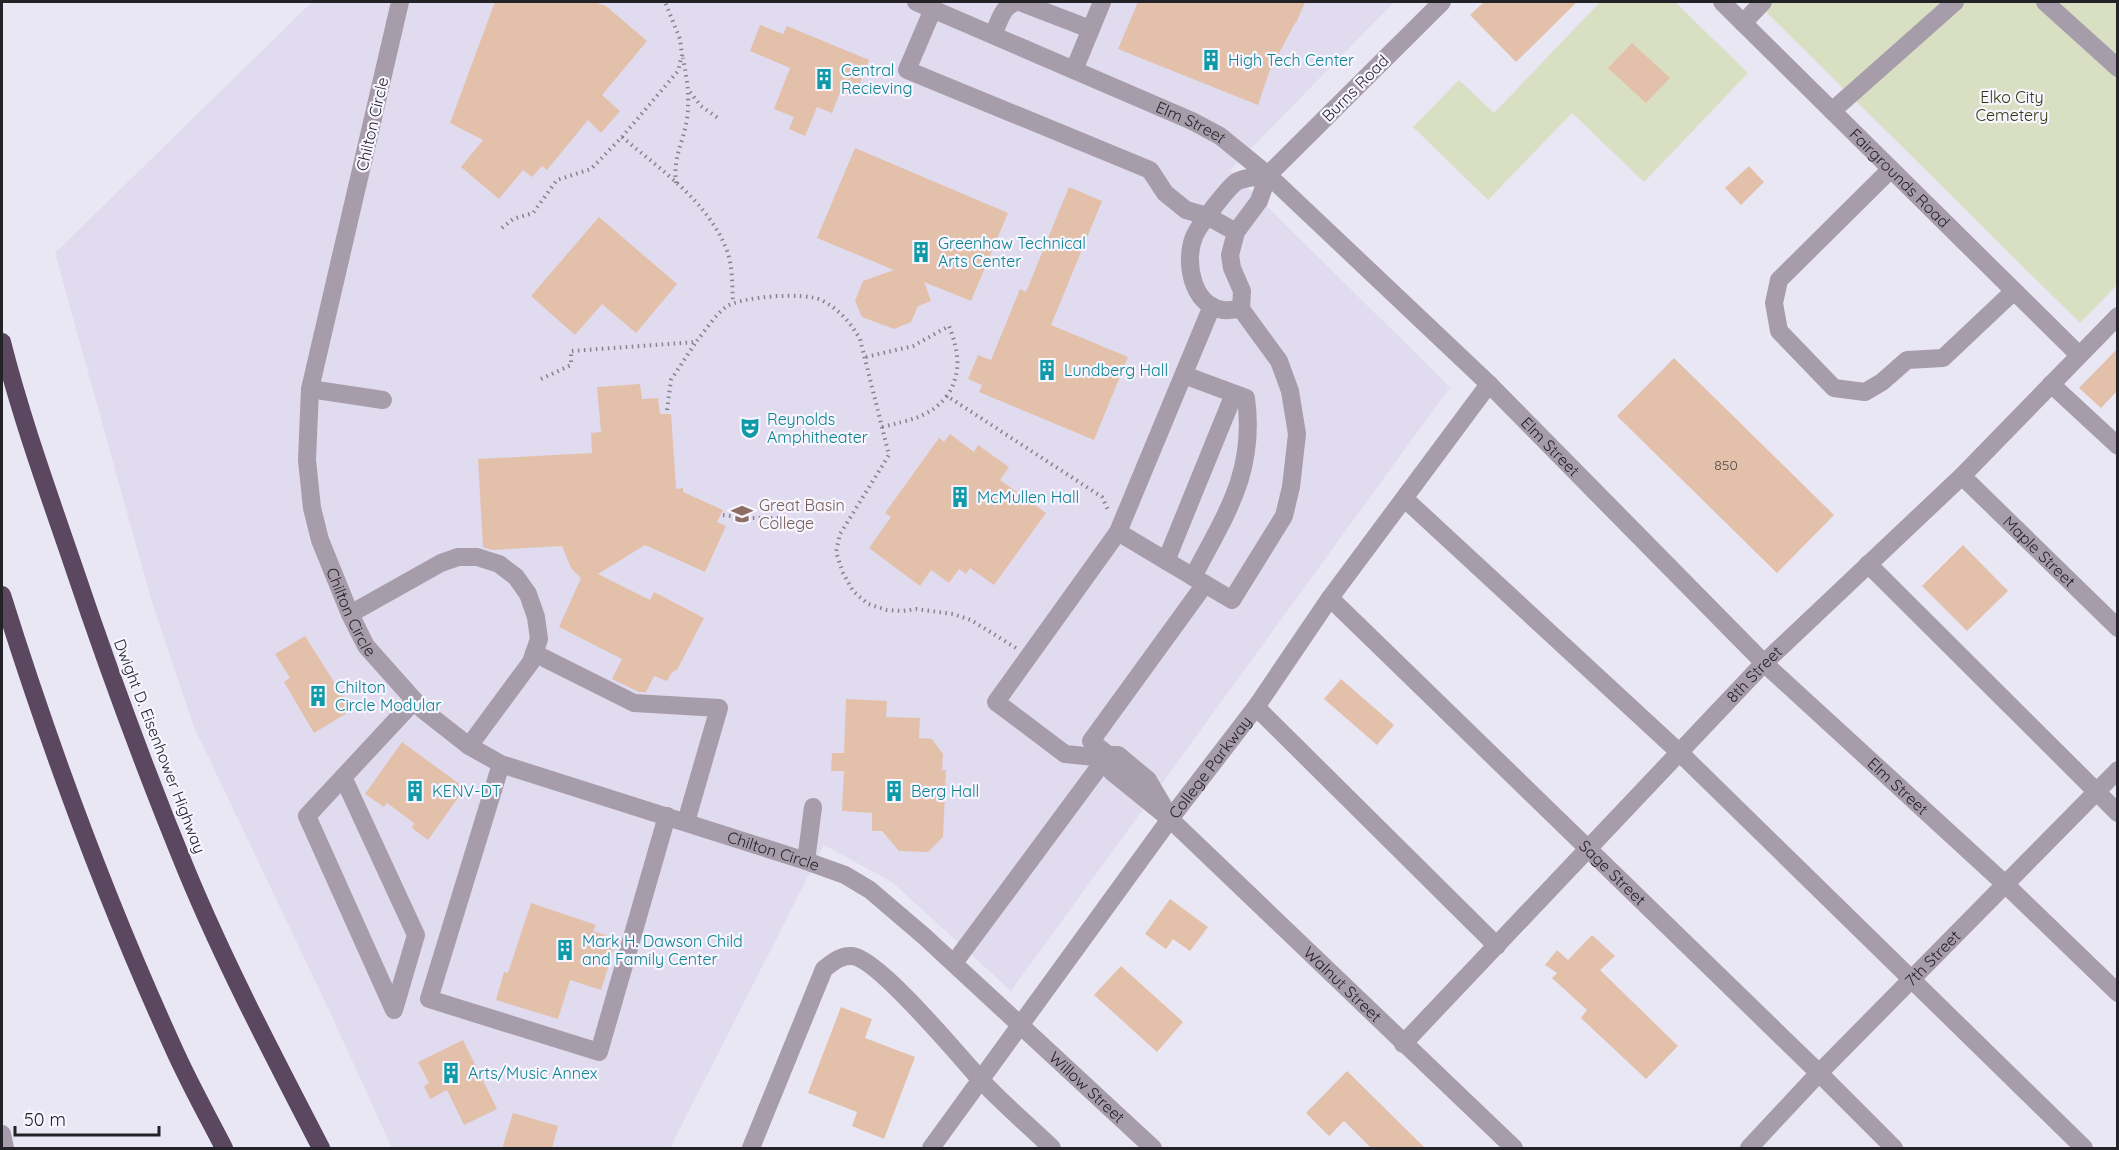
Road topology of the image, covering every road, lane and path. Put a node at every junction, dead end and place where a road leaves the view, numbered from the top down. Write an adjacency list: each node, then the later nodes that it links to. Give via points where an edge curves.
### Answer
1 (400, 2): 40 (street, Chilton Circle)
2 (665, 2): 14 (path)
3 (1019, 2): 12 (street); 13 (street, via 1010,3 1004,10)
4 (1102, 2): 12 (street)
5 (1442, 2): 22 (street, Burns Road)
6 (1722, 2): 11 (street, Fairgrounds Road)
7 (1763, 2): 11 (street)
8 (1955, 2): 18 (street)
9 (2045, 2): 15 (street)
10 (924, 5): 13 (street, Elm Street); 24 (street, via 907,70 1150,171 1165,193 1186,210)
11 (1743, 23): 18 (street, Fairgrounds Road)
12 (1090, 29): 16 (street)
13 (993, 35): 16 (street, Elm Street)
14 (682, 55): 17 (path); 20 (path, via 678,71)
15 (2118, 68)
16 (1074, 70): 22 (street, Elm Street, via 1211,131)
17 (690, 92): 19 (path); 23 (path, via 674,169)
18 (1832, 111): 21 (street, Fairgrounds Road)
19 (718, 118)
20 (622, 137): 23 (path); 25 (path, via 591,170 557,180 533,213 513,219)
21 (1891, 169): 27 (street, Fairgrounds Road); 27 (street, via 1779,280 1774,303 1779,331 1834,388 1865,392 1907,360 1943,358)
22 (1268, 175): 24 (street, via 1237,182); 26 (street, via 1258,201); 38 (street, Elm Street)
23 (676, 183): 28 (path, via 709,217 726,249)
24 (1208, 216): 26 (street); 29 (street, via 1194,237 1189,260 1192,280)
25 (502, 228)
26 (1236, 232): 30 (street, via 1230,255 1242,291)
27 (2014, 291): 34 (street, Fairgrounds Road)
28 (734, 303): 33 (path, via 725,307); 35 (path, via 763,297 819,299 838,310 851,324)
29 (1212, 306): 30 (street); 36 (street)
30 (1241, 309): 55 (street, via 1279,361 1290,391 1298,434 1291,487 1284,516 1232,600)
31 (2118, 316): 34 (street, 8th Street)
32 (2, 342): 91 (highway, Dwight D. Eisenhower Highway, via 19,408 91,619 188,873 259,1028)
33 (696, 342): 37 (path, via 570,351 571,365); 44 (path, via 671,380)
34 (2079, 355): 39 (street, 8th Street)
35 (866, 357): 42 (path, via 913,346 949,326 957,346 957,359 956,382); 45 (path)
36 (1184, 375): 41 (street); 52 (street)
37 (541, 379)
38 (1489, 384): 49 (street, College Parkway); 62 (street, Elm Street)
39 (2051, 384): 46 (street); 47 (street, 8th Street)
40 (310, 388): 43 (street); 58 (street, Chilton Circle, via 307,460 312,508 320,540)
41 (1234, 394): 53 (street); 55 (street, via 1246,398 1246,457 1237,492)
42 (947, 396): 45 (path, via 924,416); 48 (path)
43 (382, 400)
44 (667, 410)
45 (882, 427): 61 (path, via 889,455 840,534 836,552 853,591 868,604 886,610 916,609 971,620)
46 (2118, 446)
47 (1962, 476): 54 (street, 8th Street); 59 (street, Maple Street)
48 (1102, 497)
49 (1405, 499): 57 (street, College Parkway); 66 (street)
50 (723, 515): 51 (path)
51 (778, 518)
52 (1118, 532): 53 (street); 61 (street)
53 (1166, 561): 55 (street)
54 (1868, 564): 62 (street, 8th Street); 71 (street)
55 (1199, 580): 67 (street, Walnut Street, via 1091,741)
56 (2, 595): 90 (highway, via 28,679 102,882 173,1048)
57 (1330, 598): 64 (street, College Parkway); 77 (street, Sage Street)
58 (350, 614): 60 (street, via 441,563 458,557 477,557 499,564 516,577 528,594 539,639); 63 (street, Chilton Circle, via 366,646)
59 (2118, 628)
60 (534, 653): 65 (street); 76 (street, via 634,703 719,708)
61 (1029, 657): 67 (street, via 996,702 1065,754)
62 (1764, 663): 66 (street, 8th Street); 79 (street, Elm Street)
63 (414, 701): 65 (street, Chilton Circle); 70 (street)
64 (1256, 707): 75 (street, College Parkway); 80 (street)
65 (469, 746): 68 (street, Chilton Circle)
66 (1680, 753): 77 (street, 8th Street); 82 (street)
67 (1106, 756): 75 (street, Walnut Street, via 1112,772); 81 (street)
68 (501, 764): 74 (street, Chilton Circle); 74 (street, via 429,999 599,1052)
69 (2118, 770): 71 (street, 7th Street)
70 (343, 777): 70 (street, via 307,816 394,1010 416,935)
71 (2096, 791): 73 (street); 79 (street, 7th Street)
72 (813, 807): 78 (street)
73 (2118, 813)
74 (667, 816): 76 (street, Chilton Circle)
75 (1170, 819): 84 (street, College Parkway); 85 (street, Walnut Street)
76 (686, 822): 78 (street, Chilton Circle)
77 (1588, 851): 80 (street, 8th Street); 86 (street, Sage Street)
78 (806, 861): 81 (street, Chilton Circle, via 845,875 870,890)
79 (2005, 884): 82 (street, 7th Street); 83 (street, Elm Street)
80 (1497, 946): 85 (street, 8th Street)
81 (954, 963): 84 (street, Chilton Circle)
82 (1911, 980): 86 (street, 7th Street); 99 (street)
83 (2118, 993)
84 (1020, 1025): 87 (street, College Parkway); 95 (street, Willow Street)
85 (1404, 1044): 96 (street, Walnut Street)
86 (1819, 1073): 97 (street, 7th Street); 98 (street, Sage Street)
87 (981, 1080): 92 (street, via 938,1030 868,962 852,956 838,959 824,969); 93 (street, College Parkway); 94 (street)
88 (2, 1134): 89 (street)
89 (5, 1149)
90 (224, 1149)
91 (321, 1149)
92 (751, 1149)
93 (931, 1149)
94 (1052, 1149)
95 (1153, 1149)
96 (1514, 1149)
97 (1749, 1149)
98 (1894, 1149)
99 (2084, 1149)

